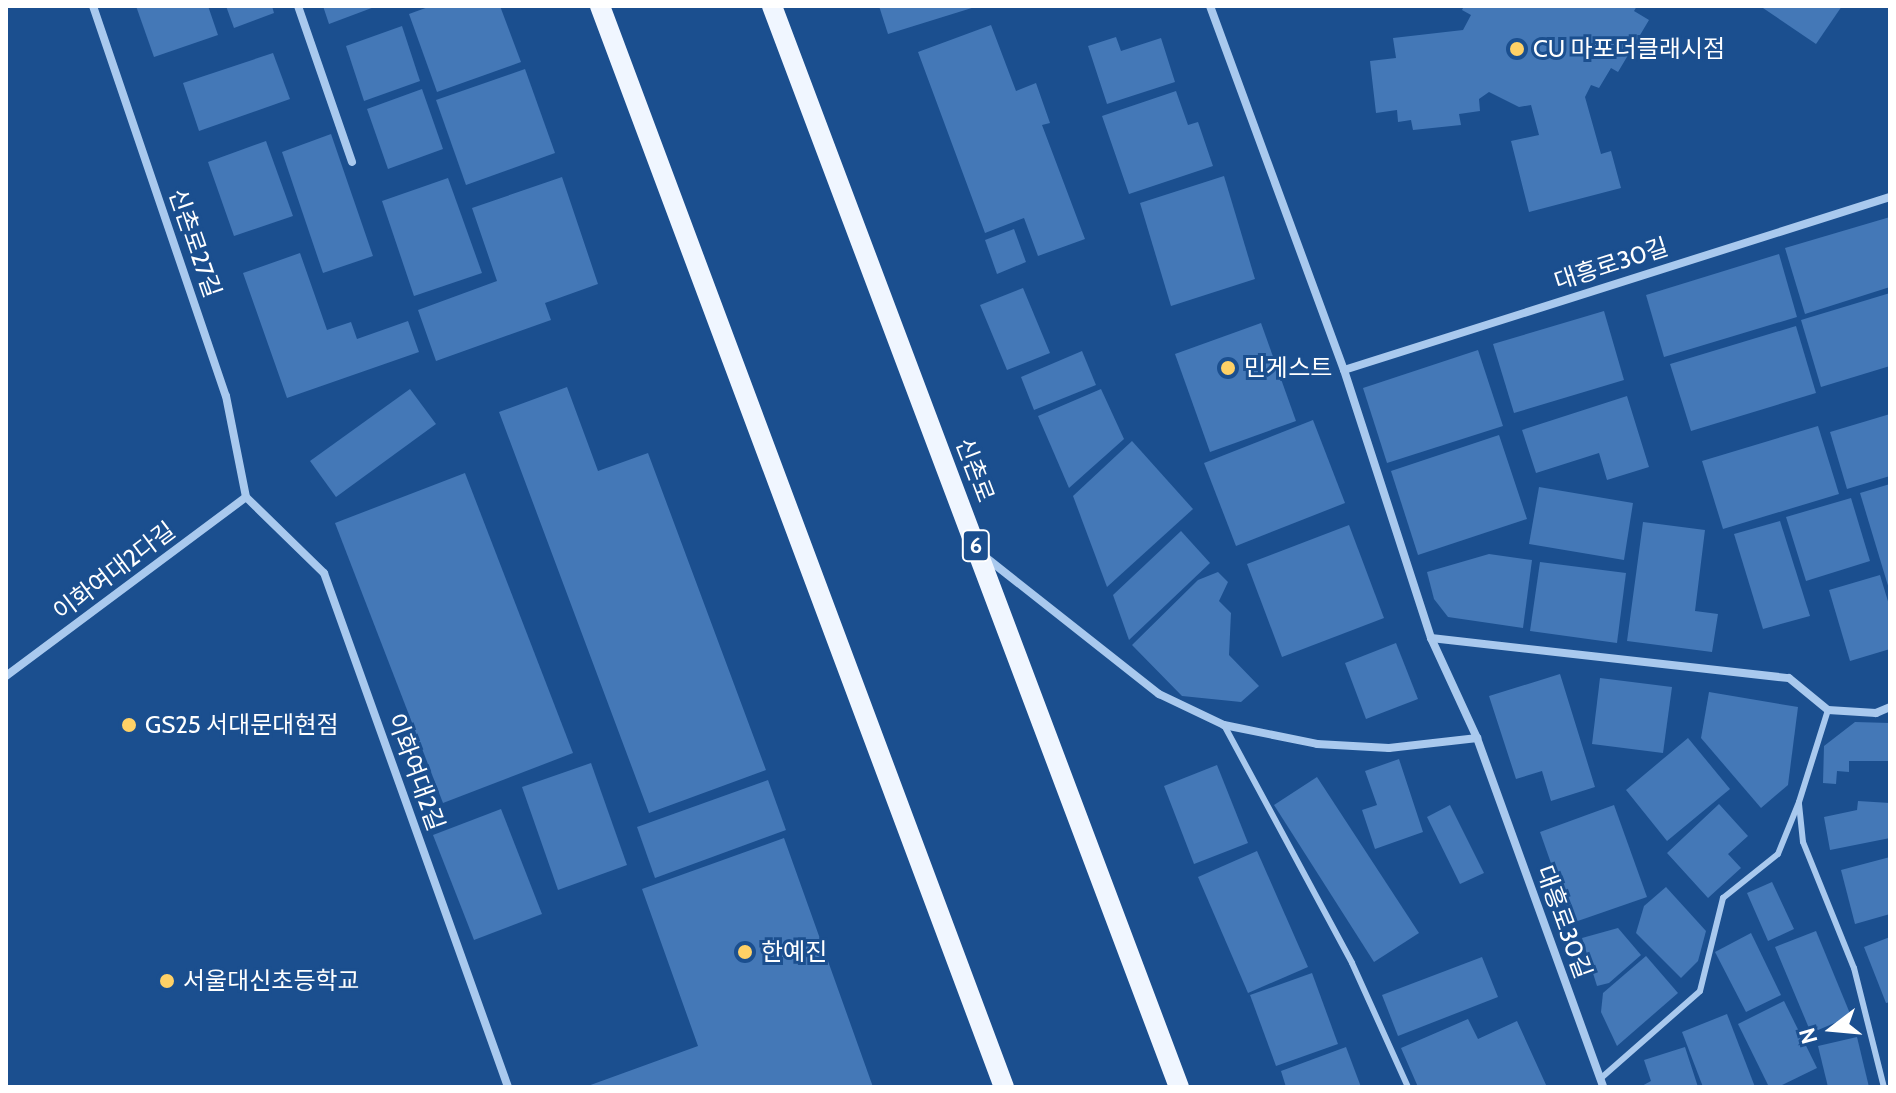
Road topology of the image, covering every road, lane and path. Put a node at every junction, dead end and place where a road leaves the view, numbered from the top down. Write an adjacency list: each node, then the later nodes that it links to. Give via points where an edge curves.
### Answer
1 (93, 6): 9 (street, 신촌로27길, via 226,396)
2 (298, 6): 6 (street)
3 (600, 6): 20 (main road)
4 (772, 6): 10 (main road, 신촌로 / 6)
5 (1210, 6): 8 (street, 대흥로30길)
6 (352, 162)
7 (1890, 197): 8 (street, 대흥로30길)
8 (1344, 370): 11 (street, 대흥로30길)
9 (246, 497): 12 (street, 이화여대2다길); 19 (street, 이화여대2길, via 324,573)
10 (977, 550): 15 (street, via 1159,694); 21 (main road, 신촌로 / 6)
11 (1431, 638): 14 (street, via 1789,678); 16 (street, 대흥로30길)
12 (6, 676)
13 (1890, 707): 14 (street, via 1876,713)
14 (1828, 710): 17 (lane)
15 (1224, 725): 16 (street, via 1317,744 1389,748); 22 (lane, via 1352,963)
16 (1477, 738): 18 (street, 대흥로30길)
17 (1799, 802): 18 (lane, via 1778,854 1723,898 1700,991); 23 (lane, via 1803,842 1854,968)
18 (1601, 1083)
19 (508, 1087)
20 (1004, 1087)
21 (1179, 1087)
22 (1408, 1087)
23 (1884, 1087)

